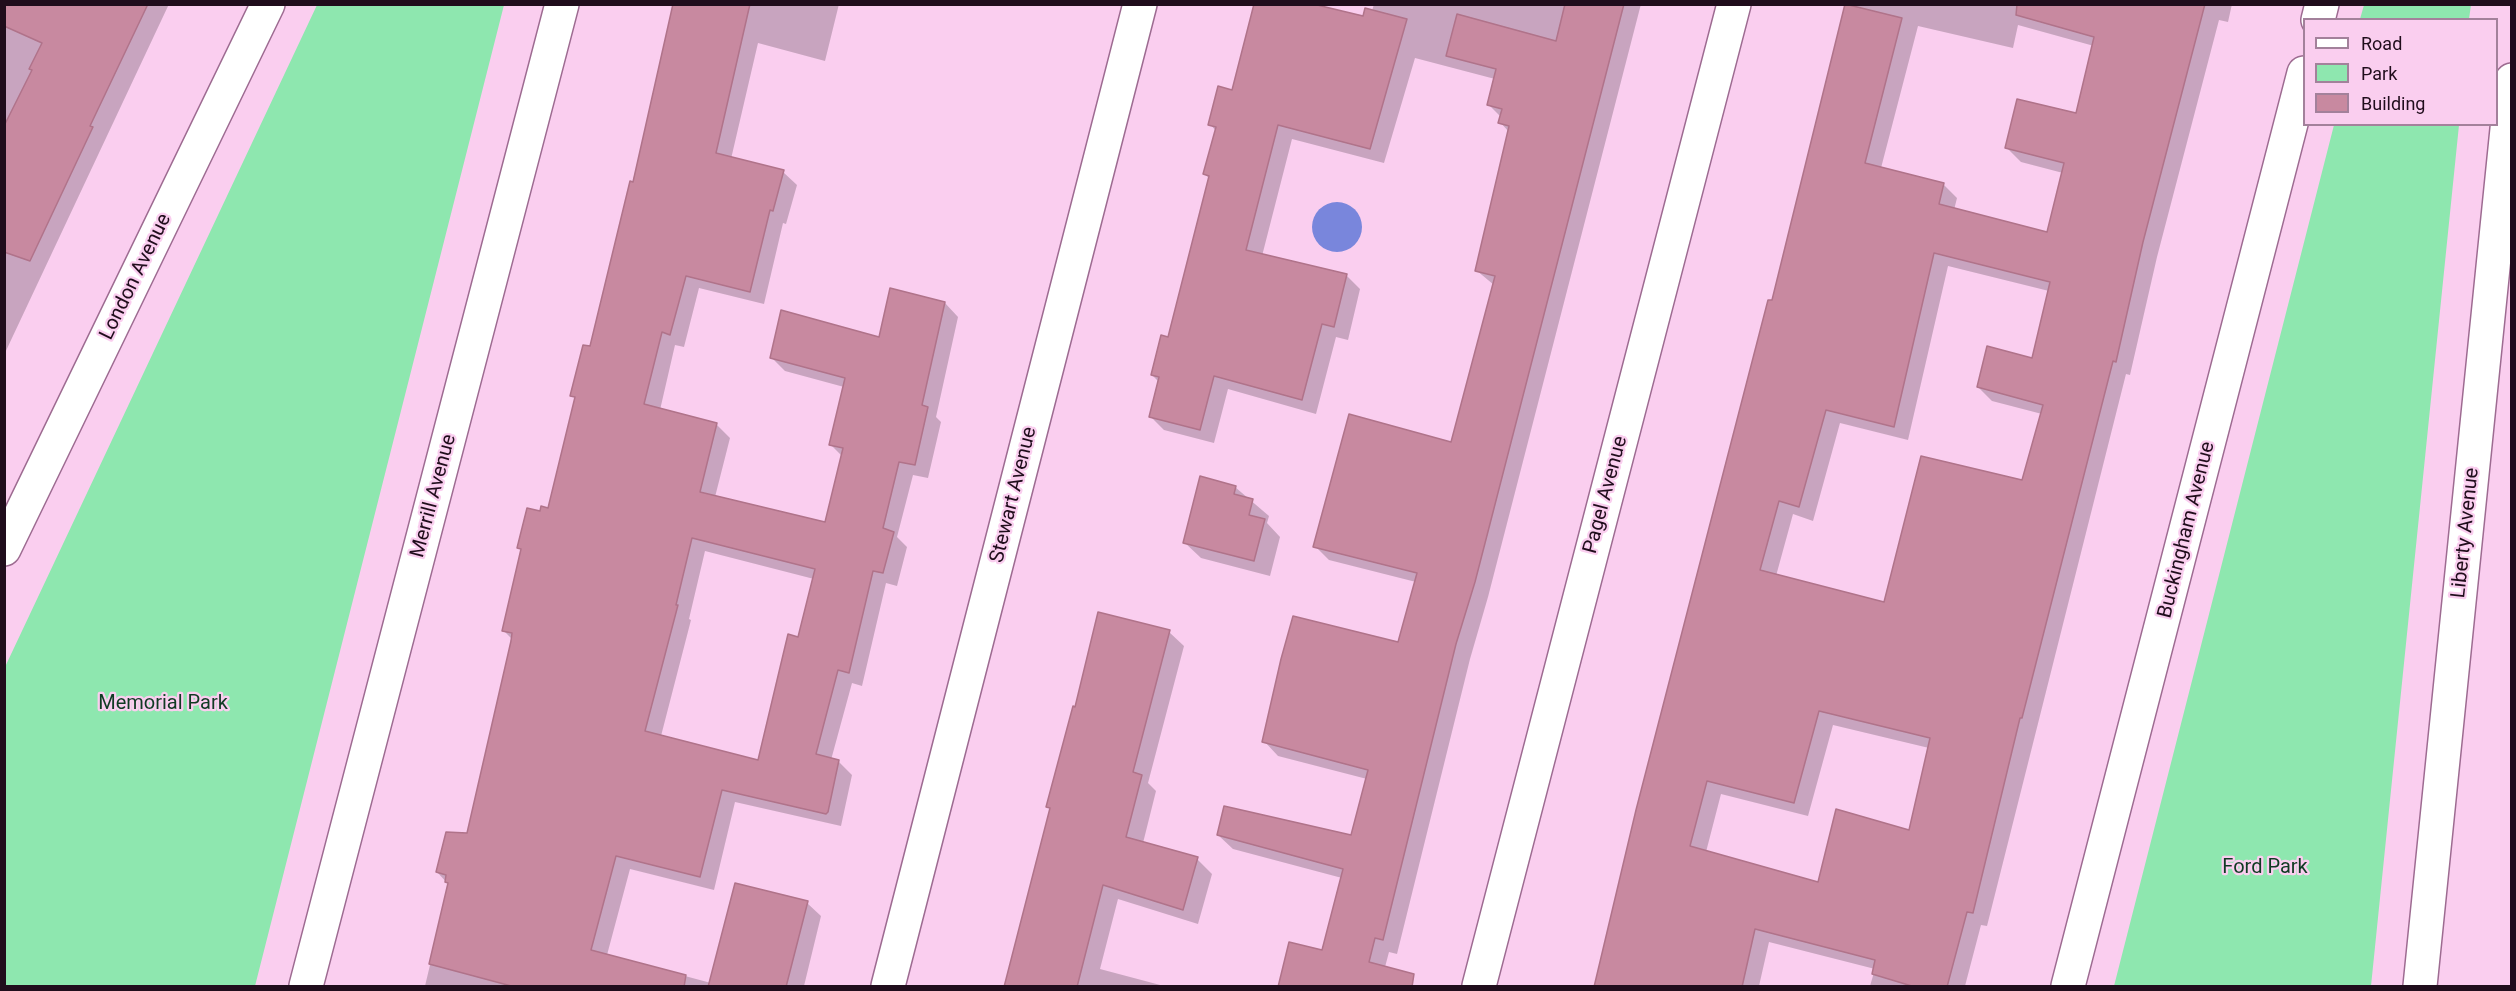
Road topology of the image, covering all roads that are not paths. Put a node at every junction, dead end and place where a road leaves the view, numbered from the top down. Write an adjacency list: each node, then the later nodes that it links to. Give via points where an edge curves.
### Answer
1 (268, 4): 7 (street, London Avenue)
2 (562, 4): 8 (street, Merrill Avenue)
3 (1140, 4): 9 (street, Stewart Avenue)
4 (1734, 4): 10 (street, Pagel Avenue)
5 (2303, 77): 11 (street, Buckingham Avenue)
6 (2511, 80): 12 (street, Liberty Avenue)
7 (4, 549)
8 (306, 987)
9 (888, 987)
10 (1479, 987)
11 (2068, 987)
12 (2420, 987)

